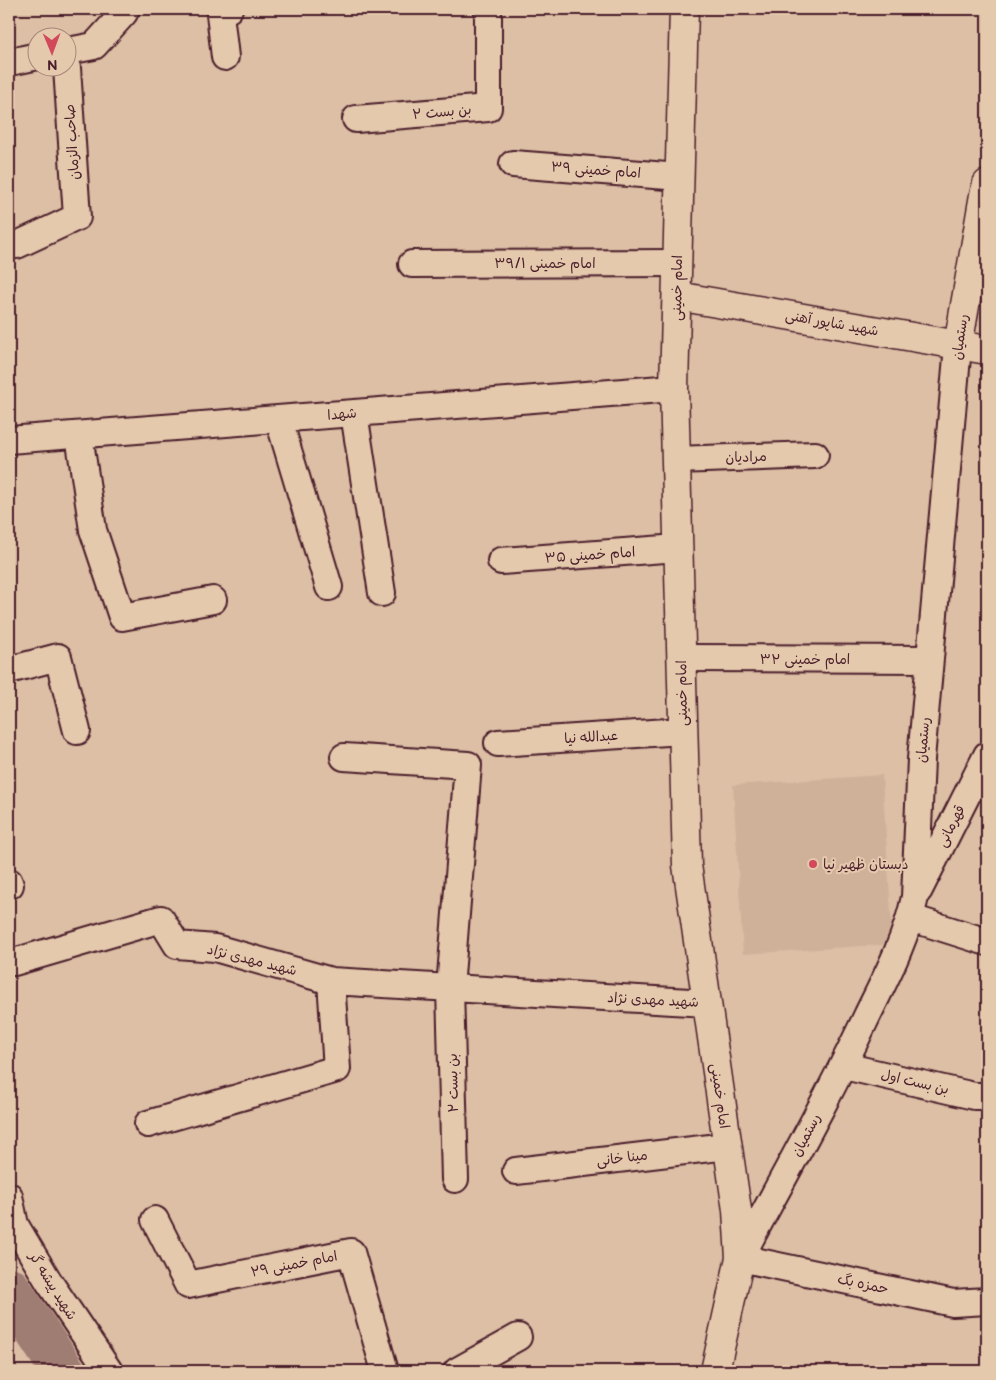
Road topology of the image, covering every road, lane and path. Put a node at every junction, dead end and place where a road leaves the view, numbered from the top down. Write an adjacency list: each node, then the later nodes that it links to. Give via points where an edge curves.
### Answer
1 (126, 9): 5 (street, via 94,46)
2 (230, 9): 6 (street, via 220,14)
3 (488, 9): 10 (street, بن بست ۲, via 488,108)
4 (684, 9): 12 (street, امام خمینی)
5 (78, 48)
6 (225, 57)
7 (28, 58): 8 (street)
8 (10, 62)
9 (67, 78): 14 (street, صاحب الزمان, via 77,217)
10 (356, 119)
11 (513, 164): 12 (street, امام خمینی ۳۹)
12 (680, 177): 15 (street, امام خمینی)
13 (987, 184): 18 (street, رستمیان)
14 (9, 246)
15 (677, 263): 16 (street, امام خمینی ۳۹/۱); 17 (street, امام خمینی)
16 (412, 264)
17 (676, 296): 18 (street, شهید شاپور آهنی); 20 (street, امام خمینی)
18 (958, 346): 19 (street, شهید شاپور آهنی); 33 (street, رستمیان)
19 (987, 350)
20 (674, 388): 21 (street, شهدا); 26 (street, امام خمینی)
21 (354, 414): 22 (street, شهدا); 30 (street)
22 (278, 420): 23 (street, شهدا); 29 (street)
23 (79, 435): 24 (street, شهدا); 31 (street, via 93,530 122,617)
24 (9, 440)
25 (815, 455): 26 (street, مرادیان)
26 (676, 460): 27 (street, امام خمینی)
27 (678, 548): 28 (street, امام خمینی ۳۵); 32 (street, امام خمینی)
28 (501, 561)
29 (329, 587)
30 (382, 593)
31 (213, 600)
32 (681, 658): 33 (street, امام خمینی ۳۲); 35 (street, امام خمینی)
33 (930, 659): 40 (street, رستمیان, via 920,760)
34 (9, 670): 36 (street, via 58,657)
35 (683, 731): 37 (street, عبدالله نیا); 45 (street, امام خمینی, via 687,865)
36 (77, 732)
37 (498, 743)
38 (987, 755): 40 (street, قهرمانی)
39 (344, 757): 44 (street, via 468,765)
40 (913, 907): 41 (street); 46 (street, رستمیان, via 900,947)
41 (987, 942)
42 (14, 962): 43 (street, شهید مهدی نژاد, via 161,919 177,945 214,948)
43 (330, 981): 44 (street, شهید مهدی نژاد); 48 (street, via 337,1069)
44 (450, 988): 45 (street, شهید مهدی نژاد); 51 (street, بن بست ۲)
45 (707, 1003): 49 (street, امام خمینی)
46 (844, 1066): 47 (street, بن بست اول, via 974,1096); 54 (street, رستمیان)
47 (987, 1096)
48 (148, 1124)
49 (727, 1146): 50 (street, مینا خانی); 54 (street, امام خمینی)
50 (516, 1171)
51 (455, 1179)
52 (9, 1196): 58 (street, شهید پیشه گر, via 16,1225 49,1282)
53 (155, 1220): 57 (street, امام خمینی ۲۹, via 188,1285 351,1252)
54 (740, 1258): 55 (street, حمزه بگ, via 953,1303); 60 (street, امام خمینی)
55 (987, 1302)
56 (518, 1337): 59 (street)
57 (383, 1370)
58 (109, 1371)
59 (458, 1371)
60 (715, 1371)

